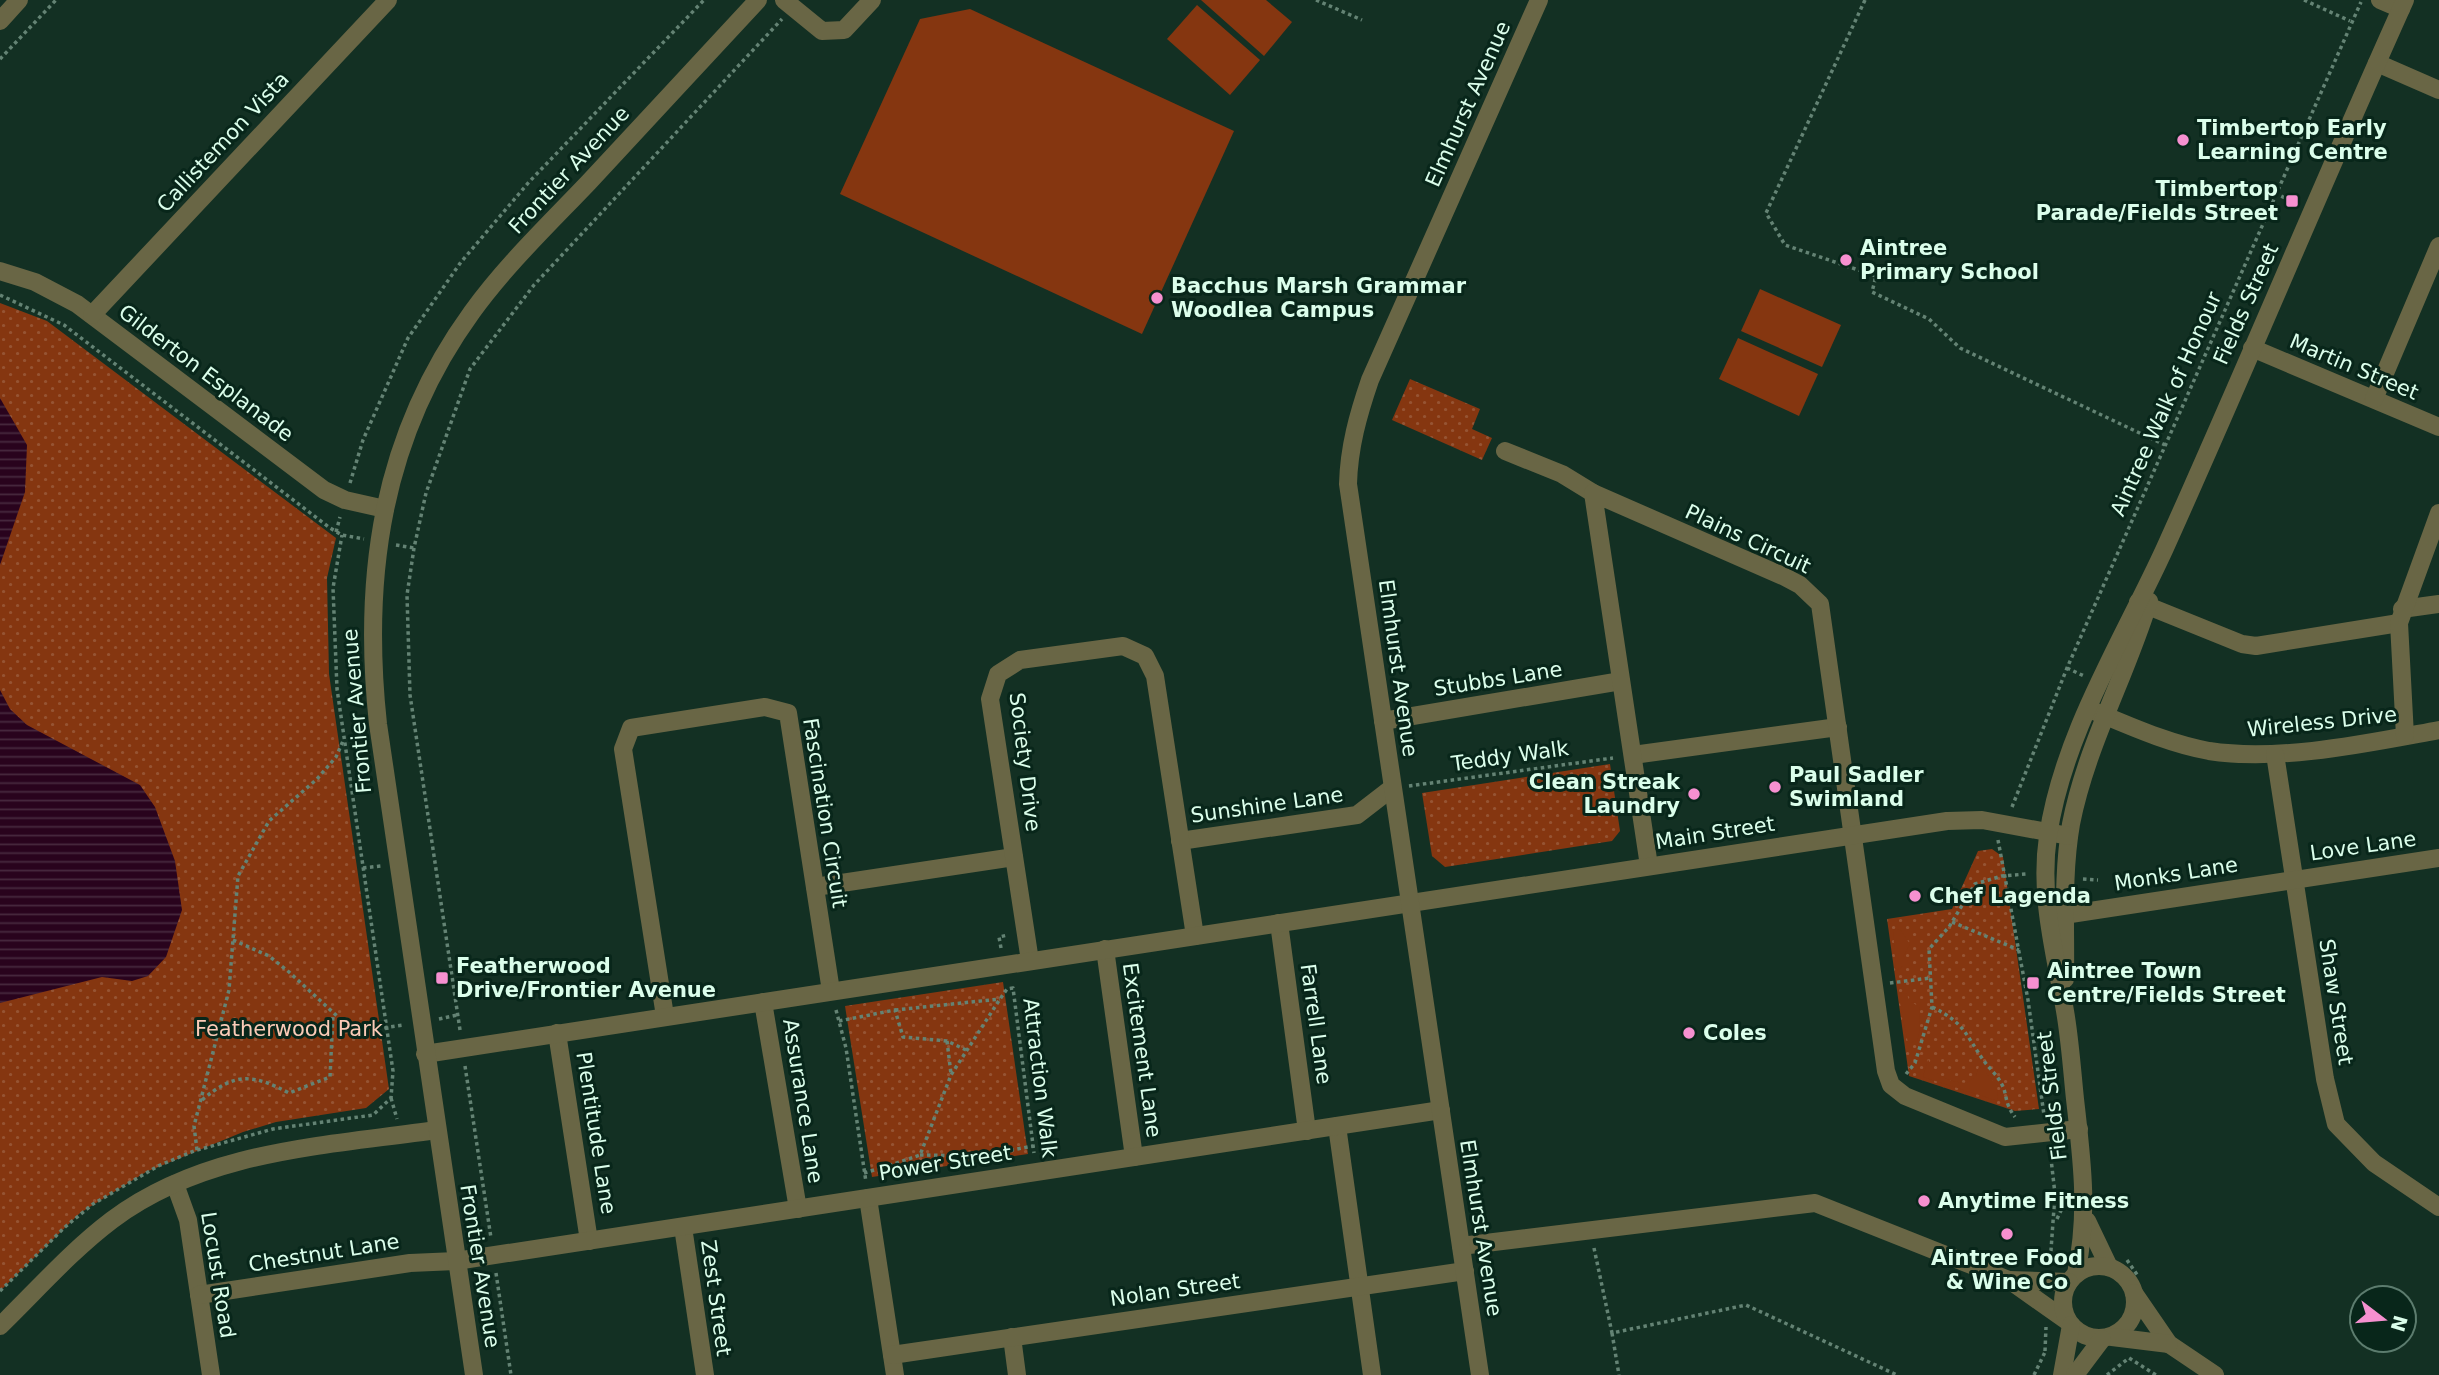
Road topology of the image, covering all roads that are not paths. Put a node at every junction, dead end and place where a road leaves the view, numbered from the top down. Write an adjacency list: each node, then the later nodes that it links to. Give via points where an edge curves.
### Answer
1 (19, 0): 9 (street)
2 (388, 0): 14 (street, Callistemon Vista)
3 (758, 0): 20 (street, Frontier Avenue, via 474,310 417,409)
4 (872, 0): 7 (street, via 844,30 822,31)
5 (1539, 0): 27 (street, Elmhurst Avenue, via 1370,380 1350,448 1348,484)
6 (2380, 0): 8 (street)
7 (789, 4)
8 (2403, 4): 10 (street, Fields Street)
9 (0, 21)
10 (2377, 63): 11 (street); 15 (street, Fields Street)
11 (2439, 90)
12 (2439, 246): 16 (street)
13 (0, 271): 14 (street, Gilderton Esplanade, via 35,282)
14 (92, 315): 20 (street, Gilderton Esplanade, via 324,490)
15 (2252, 348): 16 (street, Martin Street); 22 (street, Fields Street)
16 (2374, 399): 17 (street, Martin Street)
17 (2439, 427)
18 (1505, 451): 19 (street, Plains Circuit, via 1562,474)
19 (1593, 493): 25 (street); 28 (street, Plains Circuit, via 1784,577 1820,604)
20 (385, 509): 54 (street, Frontier Avenue, via 377,541 370,620 372,668)
21 (2439, 513): 24 (street)
22 (2143, 604): 24 (street, via 2256,646); 26 (street, Fields Street)
23 (2439, 604): 24 (street)
24 (2400, 616): 30 (street)
25 (1621, 681): 27 (street, Stubbs Lane); 32 (street)
26 (2098, 713): 31 (street, Wireless Drive, via 2185,746); 34 (street, Fields Street, via 2063,780); 36 (street, Fields Street)
27 (1382, 721): 33 (street, Elmhurst Avenue)
28 (1838, 727): 32 (street); 35 (street, Plains Circuit)
29 (2439, 730): 30 (street, Wireless Drive)
30 (2405, 736): 31 (street, Wireless Drive)
31 (2275, 754): 41 (street, Shaw Street)
32 (1633, 755): 40 (street)
33 (1392, 788): 37 (street, Sunshine Lane, via 1357,815); 43 (street, Elmhurst Avenue)
34 (2049, 831): 35 (street, Main Street, via 1982,820); 36 (street, Main Street); 51 (street, Fields Street, via 2046,903)
35 (1853, 834): 40 (street, Main Street); 57 (street, Plains Circuit, via 1891,1085 1905,1096 1995,1134 2017,1137)
36 (2069, 836): 44 (street, Fields Street)
37 (1180, 841): 38 (street, Society Drive, via 1153,669 1140,651 1114,646 1020,660 1004,667 993,682 990,699); 46 (street, Society Drive)
38 (1014, 858): 42 (street); 48 (street, Society Drive)
39 (2439, 858): 41 (street, Love Lane)
40 (1649, 866): 43 (street, Main Street)
41 (2294, 879): 44 (street, Monks Lane); 63 (street, Shaw Street, via 2336,1124 2374,1163)
42 (815, 887): 49 (street, Fascination Circuit); 52 (street, Fascination Circuit, via 788,713 765,707 631,728 623,749)
43 (1409, 904): 45 (street, Main Street); 55 (street, Elmhurst Avenue)
44 (2064, 915): 51 (street, Fields Street)
45 (1279, 923): 46 (street, Main Street); 59 (street, Farrell Lane)
46 (1195, 936): 47 (street, Main Street)
47 (1105, 950): 48 (street, Main Street); 60 (street, Excitement Lane)
48 (1030, 961): 49 (street, Main Street)
49 (831, 991): 50 (street, Main Street)
50 (763, 1002): 52 (street, Main Street); 64 (street, Assurance Lane)
51 (2065, 1011): 57 (street, Fields Street)
52 (664, 1016): 53 (street, Main Street)
53 (557, 1033): 54 (street, Main Street); 67 (street, Plentitude Lane)
54 (425, 1054): 58 (street, Frontier Avenue)
55 (1441, 1110): 56 (street, Power Street); 68 (street, Elmhurst Avenue)
56 (1337, 1126): 59 (street, Power Street); 74 (street)
57 (2079, 1129): 65 (street, Fields Street)
58 (436, 1130): 61 (street, via 271,1153); 69 (street, Frontier Avenue)
59 (1307, 1131): 60 (street, Power Street)
60 (1134, 1157): 62 (street, Power Street)
61 (175, 1184): 76 (street, Locust Road, via 188,1220); 78 (street, via 113,1219)
62 (868, 1198): 64 (street, Power Street); 82 (street)
63 (2439, 1208)
64 (798, 1209): 66 (street, Power Street)
65 (2085, 1218): 70 (street, Fields Street); 72 (street, Fields Street)
66 (683, 1227): 67 (street, Power Street); 85 (street, Zest Street)
67 (589, 1241): 69 (street, Power Street)
68 (1461, 1246): 71 (street, Elmhurst Avenue); 73 (street, via 1815,1203)
69 (456, 1261): 76 (street, Chestnut Lane, via 410,1263); 84 (street, Frontier Avenue)
70 (2109, 1267): 72 (street, via 2094,1266); 75 (street, via 2124,1275)
71 (1465, 1271): 74 (street, Nolan Street); 89 (street, Elmhurst Avenue)
72 (2072, 1278): 73 (street); 77 (street, via 2062,1301)
73 (2009, 1280): 77 (street)
74 (1359, 1286): 79 (street, Nolan Street); 88 (street)
75 (2134, 1293): 80 (street, via 2128,1324); 81 (street)
76 (199, 1295): 83 (street, Locust Road)
77 (2069, 1323): 80 (street, via 2082,1335); 90 (street)
78 (0, 1326)
79 (1012, 1337): 82 (street, Nolan Street); 87 (street)
80 (2107, 1338): 81 (street, via 2127,1336); 91 (street)
81 (2169, 1344): 92 (street)
82 (892, 1355): 86 (street)
83 (211, 1375)
84 (474, 1375)
85 (705, 1375)
86 (895, 1375)
87 (1017, 1375)
88 (1372, 1375)
89 (1480, 1375)
90 (2062, 1375)
91 (2075, 1375)
92 (2215, 1375)

